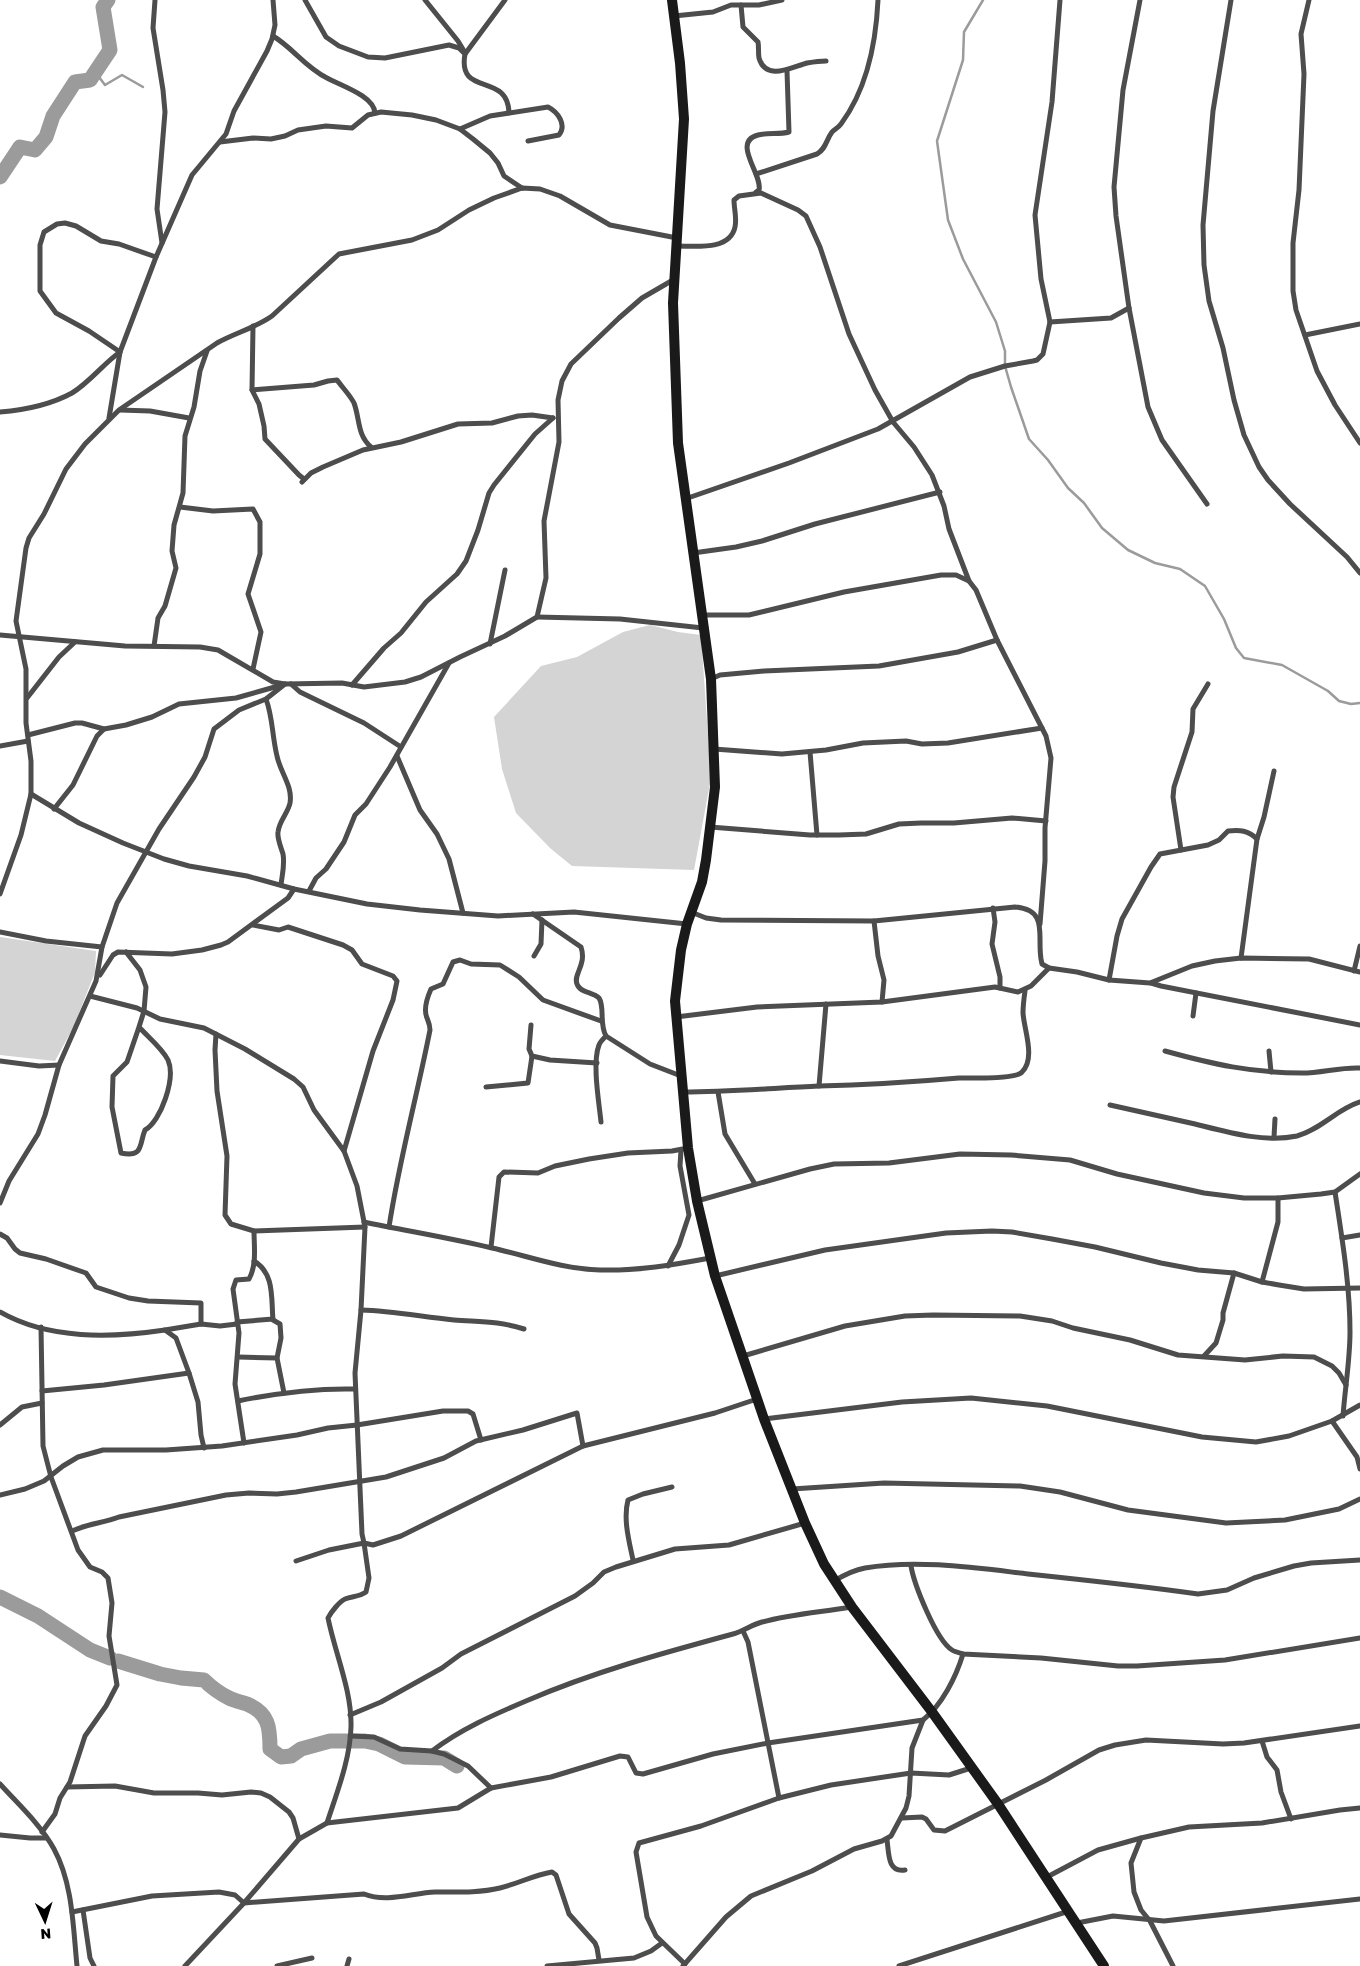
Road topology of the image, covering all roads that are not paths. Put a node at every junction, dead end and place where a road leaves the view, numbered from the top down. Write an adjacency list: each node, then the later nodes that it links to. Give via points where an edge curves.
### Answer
1 (155, 0): 28 (street, via 153,28 165,112 157,209)
2 (273, 0): 15 (street)
3 (305, 0): 16 (street, via 326,37 339,46 368,57 385,58 449,45)
4 (425, 0): 16 (street)
5 (505, 0): 16 (street)
6 (672, 0): 14 (street)
7 (782, 0): 13 (street)
8 (878, 0): 24 (street, via 875,37 866,72 841,125 832,132 820,152)
9 (1060, 0): 32 (street, via 1052,102 1035,215 1041,279)
10 (1140, 0): 31 (street, via 1123,90 1114,187)
11 (1231, 0): 53 (street, via 1213,111 1203,225 1209,301 1244,435 1259,467 1290,504)
12 (1310, 0): 35 (street, via 1300,34 1304,82 1292,273 1296,310)
13 (741, 5): 14 (street); 18 (street, via 743,27 758,42 762,63 771,70)
14 (674, 16): 27 (street, via 684,118)
15 (273, 36): 20 (street, via 319,74 370,100); 23 (street)
16 (465, 54): 19 (street, via 465,73 500,90 506,96)
17 (826, 61): 18 (street)
18 (787, 71): 24 (street, via 790,130 754,136 748,144 747,153)
19 (510, 112): 21 (street, via 490,116); 22 (street, via 548,107 555,110 560,118 562,127 559,135)
20 (375, 113): 21 (street, via 412,115); 23 (street, via 352,128 326,126 298,130 272,139)
21 (460, 129): 25 (street, via 490,153 504,176)
22 (528, 141)
23 (220, 142): 28 (street, via 192,176)
24 (756, 174): 26 (street, via 760,187)
25 (522, 188): 27 (street, via 554,194 610,224); 34 (street, via 494,198 438,230 412,240 339,254 272,316)
26 (756, 192): 27 (street, via 734,200 735,228 729,239 714,244); 44 (street, via 806,216 820,247 849,334)
27 (677, 242): 30 (street)
28 (162, 243): 29 (street)
29 (156, 257): 37 (street); 37 (street, via 101,241 65,223 44,232 40,245 40,291 56,313)
30 (675, 279): 42 (street, via 642,298 571,364 560,389); 48 (street, via 675,394)
31 (1129, 308): 32 (street, via 1111,318); 49 (street, via 1148,407 1162,440)
32 (1050, 322): 44 (street, via 1043,354 1037,360 998,368 959,382)
33 (1360, 324): 35 (street)
34 (253, 326): 36 (street); 38 (street)
35 (1305, 335): 45 (street, via 1324,387)
36 (207, 350): 39 (street); 41 (street)
37 (120, 352): 40 (street, via 72,392 37,407); 43 (street)
38 (252, 390): 46 (street, via 337,380 354,403 361,434); 46 (street, via 266,442 303,480 323,467)
39 (119, 410): 41 (street, via 150,411); 43 (street)
40 (0, 412)
41 (189, 418): 50 (street, via 183,448)
42 (556, 418): 46 (street, via 532,415 492,423 458,424 401,442); 56 (street, via 557,456 544,521 546,578); 69 (street, via 536,434 494,485 478,530 457,574 426,602)
43 (108, 420): 59 (street, via 70,463 29,538 16,620)
44 (893, 422): 47 (street, via 914,447); 48 (street)
45 (1360, 443)
46 (371, 447)
47 (940, 492): 51 (street, via 736,547); 54 (street, via 949,529)
48 (685, 499): 51 (street)
49 (1207, 504)
50 (180, 507): 63 (street, via 174,525 172,551 176,568 158,618); 65 (street, via 212,511 253,509 258,515 260,554 248,594 261,632)
51 (692, 553): 55 (street)
52 (505, 570): 62 (street)
53 (1360, 573)
54 (970, 581): 55 (street, via 956,575 941,575 844,592 749,614); 60 (street)
55 (701, 615): 57 (street)
56 (537, 617): 57 (street, via 620,619); 62 (street)
57 (703, 628): 66 (street)
58 (0, 635): 59 (street)
59 (20, 638): 61 (street); 70 (street)
60 (997, 640): 66 (street, via 958,652 879,666 764,671 720,675); 72 (street)
61 (75, 642): 63 (street); 70 (street)
62 (490, 644): 64 (street)
63 (154, 646): 65 (street, via 218,650)
64 (449, 663): 69 (street, via 405,682 364,687); 77 (street)
65 (252, 669): 67 (street, via 273,682)
66 (711, 679): 78 (street)
67 (288, 684): 69 (street); 71 (street); 73 (street, via 236,698 179,704 152,717); 77 (street, via 364,723)
68 (1208, 684): 88 (street, via 1193,710 1192,732 1174,787)
69 (352, 685)
70 (27, 698): 74 (street)
71 (266, 699): 89 (street, via 239,710 214,729 194,777); 90 (street, via 272,715 277,757 289,785 290,796 290,805 278,833 284,866)
72 (1042, 728): 79 (street, via 948,743 864,743); 84 (street, via 1052,758)
73 (104, 729): 74 (street, via 75,722); 83 (street, via 97,736 73,785)
74 (28, 735): 75 (street)
75 (28, 741): 76 (street); 82 (street)
76 (0, 746)
77 (402, 747): 80 (street)
78 (714, 749): 79 (street, via 782,754); 85 (street, via 715,787)
79 (810, 752): 86 (street)
80 (396, 756): 92 (street, via 378,787 356,814 344,842); 96 (street, via 420,810 449,858)
81 (1274, 771): 87 (street)
82 (31, 794): 83 (street); 93 (street, via 21,835)
83 (54, 809): 89 (street, via 99,833)
84 (1046, 821): 86 (street, via 1012,818 899,824 866,834); 102 (street)
85 (710, 827): 86 (street); 95 (street, via 702,882)
86 (817, 835)
87 (1257, 840): 88 (street, via 1243,830 1228,831 1208,845); 108 (street)
88 (1180, 850): 111 (street, via 1160,854 1122,919)
89 (147, 852): 90 (street, via 189,866); 105 (street, via 117,903)
90 (281, 885): 91 (street)
91 (294, 889): 92 (street); 101 (street, via 288,898)
92 (309, 891): 96 (street, via 390,907)
93 (0, 894)
94 (993, 908): 99 (street); 102 (street, via 1014,906 1032,911); 114 (street, via 992,944)
95 (691, 912): 99 (street, via 721,920); 100 (street)
96 (463, 913): 97 (street)
97 (533, 914): 98 (street); 100 (street, via 574,912)
98 (542, 920): 107 (street, via 541,944); 123 (street, via 581,947 584,954 576,978 577,985 598,997)
99 (874, 921): 118 (street, via 885,987)
100 (687, 924): 122 (street, via 677,973)
101 (253, 925): 106 (street, via 228,942 202,950 172,954); 148 (street, via 279,930 288,927 343,945 352,950 362,964 393,976 397,981)
102 (1040, 927): 109 (street, via 1042,964)
103 (0, 932): 105 (street)
104 (1360, 946): 110 (street)
105 (102, 947): 112 (street)
106 (126, 952): 112 (street, via 113,955); 120 (street, via 144,978)
107 (534, 956)
108 (1242, 958): 110 (street, via 1308,959); 113 (street, via 1192,966)
109 (1049, 968): 111 (street); 115 (street)
110 (1357, 972)
111 (1109, 980): 113 (street)
112 (96, 981): 117 (street)
113 (1150, 983): 116 (street)
114 (1000, 988): 115 (street, via 1018,992); 118 (street)
115 (1025, 990): 138 (street, via 1023,1015 1028,1056 1021,1074)
116 (1196, 993): 121 (street); 125 (street)
117 (90, 996): 120 (street); 134 (street)
118 (882, 1002): 119 (street)
119 (826, 1004): 122 (street, via 757,1007); 138 (street)
120 (144, 1011): 126 (street); 127 (street, via 160,1019 195,1025)
121 (1193, 1016)
122 (675, 1017): 137 (street)
123 (601, 1021): 128 (street); 156 (street, via 543,1000 520,977 500,965 453,962 443,984 431,990 426,1000 430,1030)
124 (530, 1024): 131 (street, via 529,1049)
125 (1360, 1025)
126 (139, 1027): 126 (street, via 127,1062 113,1076 113,1116 121,1153 126,1154 139,1151 145,1130 152,1126 168,1090 168,1060)
127 (216, 1034): 148 (street, via 299,1083 320,1120); 157 (street, via 217,1090 227,1156 225,1215 232,1224)
128 (606, 1036): 133 (street, via 599,1044); 137 (street, via 650,1064)
129 (1270, 1051): 136 (street)
130 (1165, 1052): 136 (street, via 1223,1067)
131 (532, 1056): 133 (street); 139 (street, via 528,1083)
132 (0, 1061): 134 (street)
133 (597, 1063): 145 (street)
134 (59, 1065): 154 (street, via 38,1134 9,1181)
135 (1360, 1068): 136 (street)
136 (1271, 1072)
137 (681, 1076): 140 (street)
138 (819, 1086): 141 (street)
139 (486, 1087)
140 (682, 1092): 141 (street); 147 (street)
141 (718, 1092): 150 (street, via 725,1134)
142 (1360, 1102): 146 (street, via 1309,1131)
143 (1110, 1105): 146 (street, via 1229,1132)
144 (1275, 1119): 146 (street)
145 (601, 1122)
146 (1274, 1137)
147 (685, 1149): 153 (street); 161 (street, via 589,1159 554,1166 538,1173 504,1172 499,1177); 164 (street, via 680,1166 689,1215)
148 (344, 1151): 155 (street, via 354,1174)
149 (1360, 1174): 151 (street)
150 (754, 1184): 152 (street, via 834,1164 889,1163 960,1154 1011,1155 1070,1160 1204,1194); 153 (street)
151 (1335, 1192): 152 (street); 160 (street)
152 (1278, 1198): 167 (street, via 1278,1222)
153 (697, 1201): 162 (street)
154 (0, 1203)
155 (365, 1224): 156 (street); 157 (street); 170 (street)
156 (389, 1227): 161 (street)
157 (254, 1231): 163 (street)
158 (0, 1234): 174 (street, via 20,1253 86,1273 96,1287 128,1298 200,1303)
159 (1360, 1235): 160 (street)
160 (1342, 1238): 169 (street)
161 (491, 1247): 164 (street, via 556,1266 622,1270)
162 (710, 1258): 164 (street); 166 (street)
163 (254, 1261): 172 (street, via 270,1280); 173 (street, via 249,1279 234,1283)
164 (668, 1266)
165 (1234, 1273): 166 (street, via 1198,1270 1027,1234 982,1232 946,1233 825,1250); 167 (street); 179 (street, via 1216,1343)
166 (715, 1276): 178 (street)
167 (1262, 1282): 169 (street, via 1304,1289)
168 (1360, 1288): 169 (street)
169 (1348, 1289): 183 (street, via 1350,1334)
170 (361, 1310): 177 (street, via 505,1323); 184 (street)
171 (0, 1312): 175 (street)
172 (273, 1319): 173 (street); 181 (street, via 280,1324)
173 (237, 1323): 174 (street, via 220,1326); 180 (street)
174 (201, 1324): 176 (street)
175 (41, 1327): 176 (street, via 99,1336); 185 (street)
176 (165, 1330): 182 (street, via 176,1338)
177 (524, 1330)
178 (742, 1356): 179 (street, via 845,1326 933,1315 1020,1316 1130,1340 1169,1353); 187 (street)
179 (1204, 1356): 183 (street, via 1245,1360 1314,1357 1332,1366)
180 (238, 1357): 181 (street); 188 (street, via 235,1373)
181 (278, 1358): 186 (street)
182 (189, 1373): 185 (street); 199 (street, via 198,1402)
183 (1346, 1384): 191 (street)
184 (355, 1389): 186 (street); 195 (street)
185 (42, 1391): 189 (street)
186 (284, 1394): 188 (street)
187 (757, 1399): 192 (street); 198 (street, via 715,1413)
188 (238, 1401): 197 (street)
189 (42, 1403): 194 (street, via 22,1407); 201 (street, via 44,1446)
190 (1360, 1405): 191 (street)
191 (1343, 1416): 193 (street)
192 (764, 1419): 193 (street, via 902,1402 971,1398 1047,1406 1243,1442 1289,1436); 204 (street)
193 (1332, 1421): 200 (street, via 1357,1457)
194 (0, 1425)
195 (357, 1425): 196 (street, via 443,1410 468,1411 473,1414); 197 (street); 202 (street)
196 (481, 1440): 198 (street, via 577,1413); 202 (street, via 411,1470)
197 (244, 1444): 199 (street)
198 (583, 1446): 209 (street, via 401,1536 373,1545)
199 (204, 1448): 201 (street, via 90,1452 62,1466)
200 (1360, 1469)
201 (51, 1477): 205 (street, via 25,1489); 208 (street)
202 (359, 1481): 208 (street, via 296,1492 226,1495 104,1523 86,1524); 209 (street)
203 (672, 1488): 210 (street, via 628,1500 627,1527)
204 (792, 1489): 206 (street, via 884,1483 1020,1486 1060,1492 1128,1510 1226,1522 1284,1520 1339,1509); 207 (street)
205 (0, 1495)
206 (1360, 1499)
207 (805, 1523): 210 (street, via 729,1545 675,1548); 214 (street)
208 (72, 1530): 230 (street, via 78,1550 90,1567 108,1578 112,1603 109,1636 116,1685 85,1736)
209 (364, 1543): 212 (street); 220 (street, via 369,1578 366,1592 344,1599 328,1618)
210 (633, 1560): 220 (street, via 604,1572 575,1596 461,1654 380,1702)
211 (1360, 1560): 213 (street, via 1294,1566 1227,1590 1198,1594 976,1568)
212 (296, 1561)
213 (911, 1566): 214 (street, via 863,1568); 218 (street, via 917,1592 942,1640 951,1650)
214 (834, 1581): 215 (street)
215 (852, 1607): 216 (street, via 763,1621); 219 (street)
216 (743, 1631): 225 (street); 226 (street, via 567,1683 483,1720)
217 (1360, 1638): 218 (street, via 1225,1660 1137,1666)
218 (963, 1654): 219 (street, via 958,1671)
219 (932, 1712): 221 (street); 227 (street)
220 (350, 1714): 223 (street)
221 (922, 1720): 225 (street); 228 (street, via 912,1748)
222 (1360, 1726): 224 (street)
223 (350, 1736): 226 (street, via 374,1737 400,1749); 237 (street, via 344,1771)
224 (1262, 1741): 233 (street, via 1223,1744 1146,1740 1115,1745 1099,1750); 236 (street, via 1267,1757 1278,1770 1281,1792)
225 (768, 1743): 231 (street, via 713,1754 643,1774 636,1773 628,1757 620,1756 551,1777); 232 (street)
226 (432, 1751): 231 (street, via 456,1758)
227 (973, 1768): 228 (street, via 949,1775); 233 (street)
228 (910, 1773): 232 (street, via 831,1785); 235 (street, via 909,1796)
229 (0, 1784): 238 (street)
230 (67, 1787): 238 (street, via 55,1814); 242 (street, via 115,1786 154,1793 222,1796 261,1793 270,1796 289,1812)
231 (491, 1788): 237 (street, via 458,1808)
232 (779, 1798): 253 (street, via 701,1826 640,1843 636,1852 644,1905 651,1927)
233 (998, 1804): 235 (street, via 941,1832 934,1830 922,1817); 245 (street)
234 (1360, 1808): 236 (street)
235 (902, 1818): 243 (street)
236 (1291, 1819): 241 (street, via 1189,1827)
237 (327, 1823): 242 (street)
238 (42, 1832): 240 (street)
239 (0, 1835): 240 (street)
240 (46, 1838): 250 (street, via 64,1871)
241 (1141, 1838): 245 (street, via 1098,1850); 251 (street, via 1131,1872 1136,1900)
242 (299, 1839): 247 (street)
243 (886, 1840): 244 (street, via 893,1869); 257 (street, via 854,1850 751,1896 726,1917)
244 (905, 1870)
245 (1047, 1877): 249 (street)
246 (1360, 1898): 251 (street)
247 (244, 1903): 248 (street, via 235,1895 219,1892 152,1896); 256 (street, via 364,1894 389,1898 434,1892 480,1891 552,1872 568,1914 595,1943); 260 (street)
248 (83, 1910): 250 (street); 259 (street)
249 (1069, 1911): 252 (street); 264 (street)
250 (72, 1912): 258 (street)
251 (1150, 1921): 252 (street, via 1113,1916); 266 (street)
252 (1077, 1923): 265 (street)
253 (662, 1943): 256 (street, via 643,1956); 257 (street)
254 (312, 1958): 261 (street)
255 (350, 1959): 262 (street)
256 (598, 1960): 263 (street)
257 (684, 1965)
258 (77, 1966)
259 (94, 1966)
260 (185, 1966)
261 (278, 1966)
262 (347, 1966)
263 (547, 1966)
264 (899, 1966)
265 (1104, 1966)
266 (1173, 1966)

